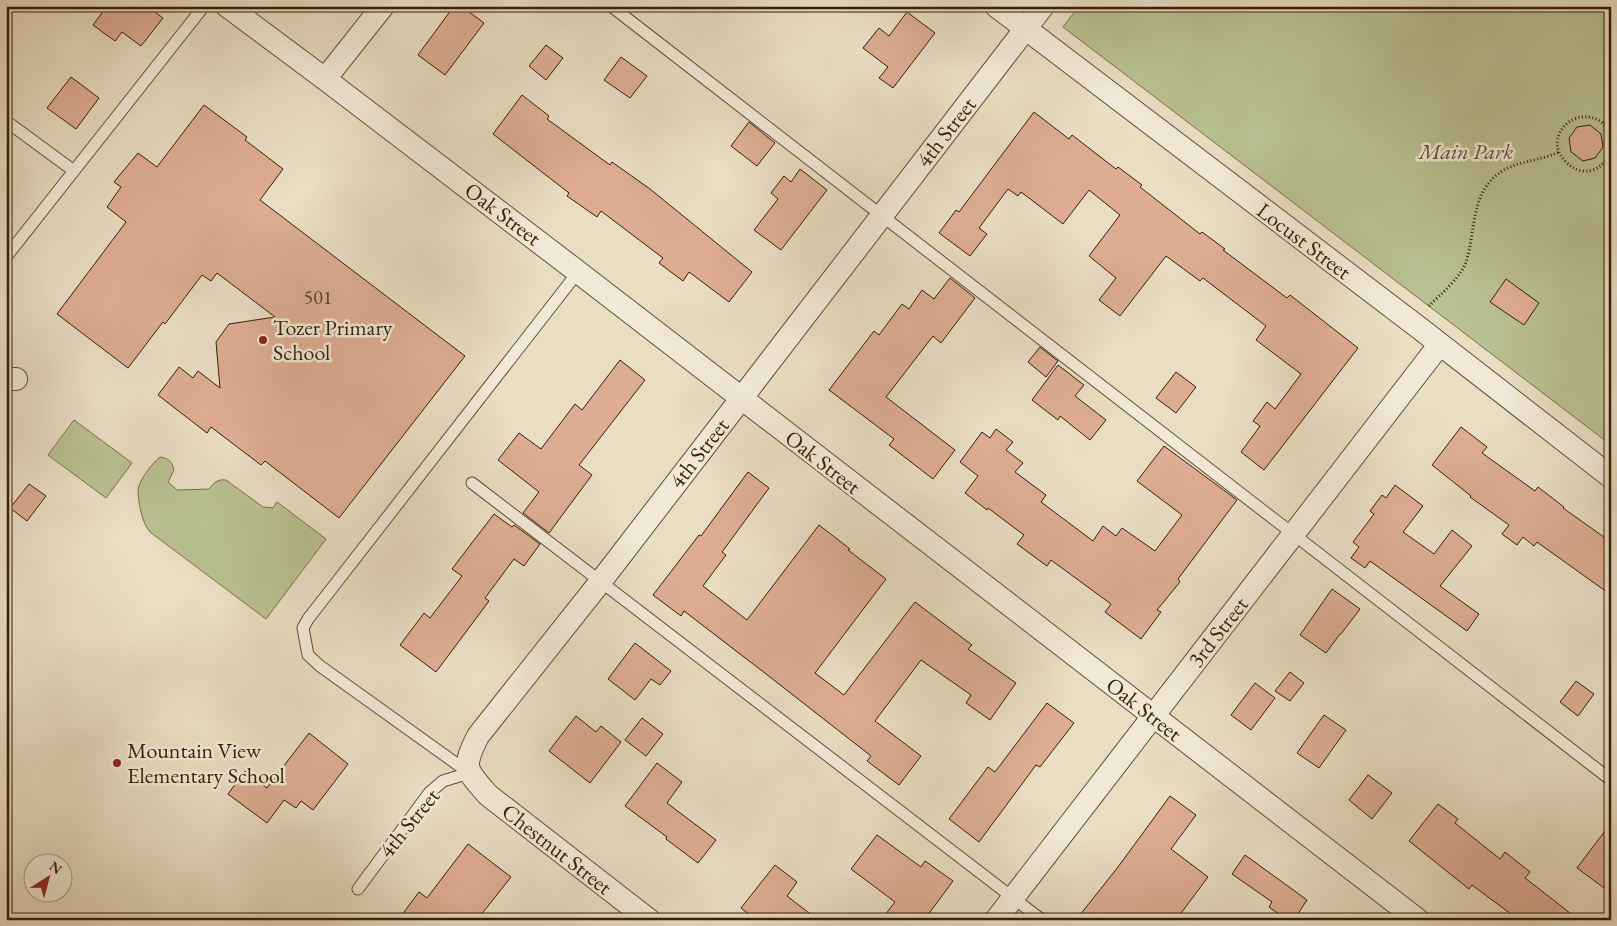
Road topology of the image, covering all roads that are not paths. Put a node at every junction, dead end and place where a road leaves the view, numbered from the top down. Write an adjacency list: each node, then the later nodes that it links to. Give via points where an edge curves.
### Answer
1 (204, 6): 10 (lane)
2 (227, 6): 8 (street, Oak Street)
3 (383, 6): 8 (street)
4 (611, 6): 11 (lane)
5 (996, 6): 7 (street, Locust Street)
6 (1043, 6): 7 (street, 4th Street)
7 (1026, 29): 11 (street, 4th Street); 14 (street, Locust Street)
8 (325, 79): 13 (street, Oak Street)
9 (6, 121): 10 (lane)
10 (74, 172): 12 (lane)
11 (882, 216): 15 (street, 4th Street); 18 (lane)
12 (6, 257)
13 (578, 272): 15 (street, Oak Street); 21 (lane, via 303,628 308,655 320,666)
14 (1440, 344): 16 (street, Locust Street); 18 (street, 3rd Street)
15 (741, 399): 19 (street, 4th Street); 20 (street, Oak Street)
16 (1611, 476)
17 (472, 483): 19 (lane)
18 (1293, 534): 20 (street, 3rd Street); 22 (lane)
19 (601, 581): 21 (street, 4th Street, via 478,736 468,756); 24 (lane)
20 (1153, 716): 24 (street, 3rd Street); 28 (street, Oak Street)
21 (469, 773): 23 (lane, 4th Street, via 443,781 430,794); 25 (street, Chestnut Street, via 488,795)
22 (1611, 780)
23 (358, 888)
24 (1013, 898): 26 (street, 3rd Street); 27 (lane)
25 (649, 920)
26 (996, 920)
27 (1042, 920)
28 (1418, 920)

